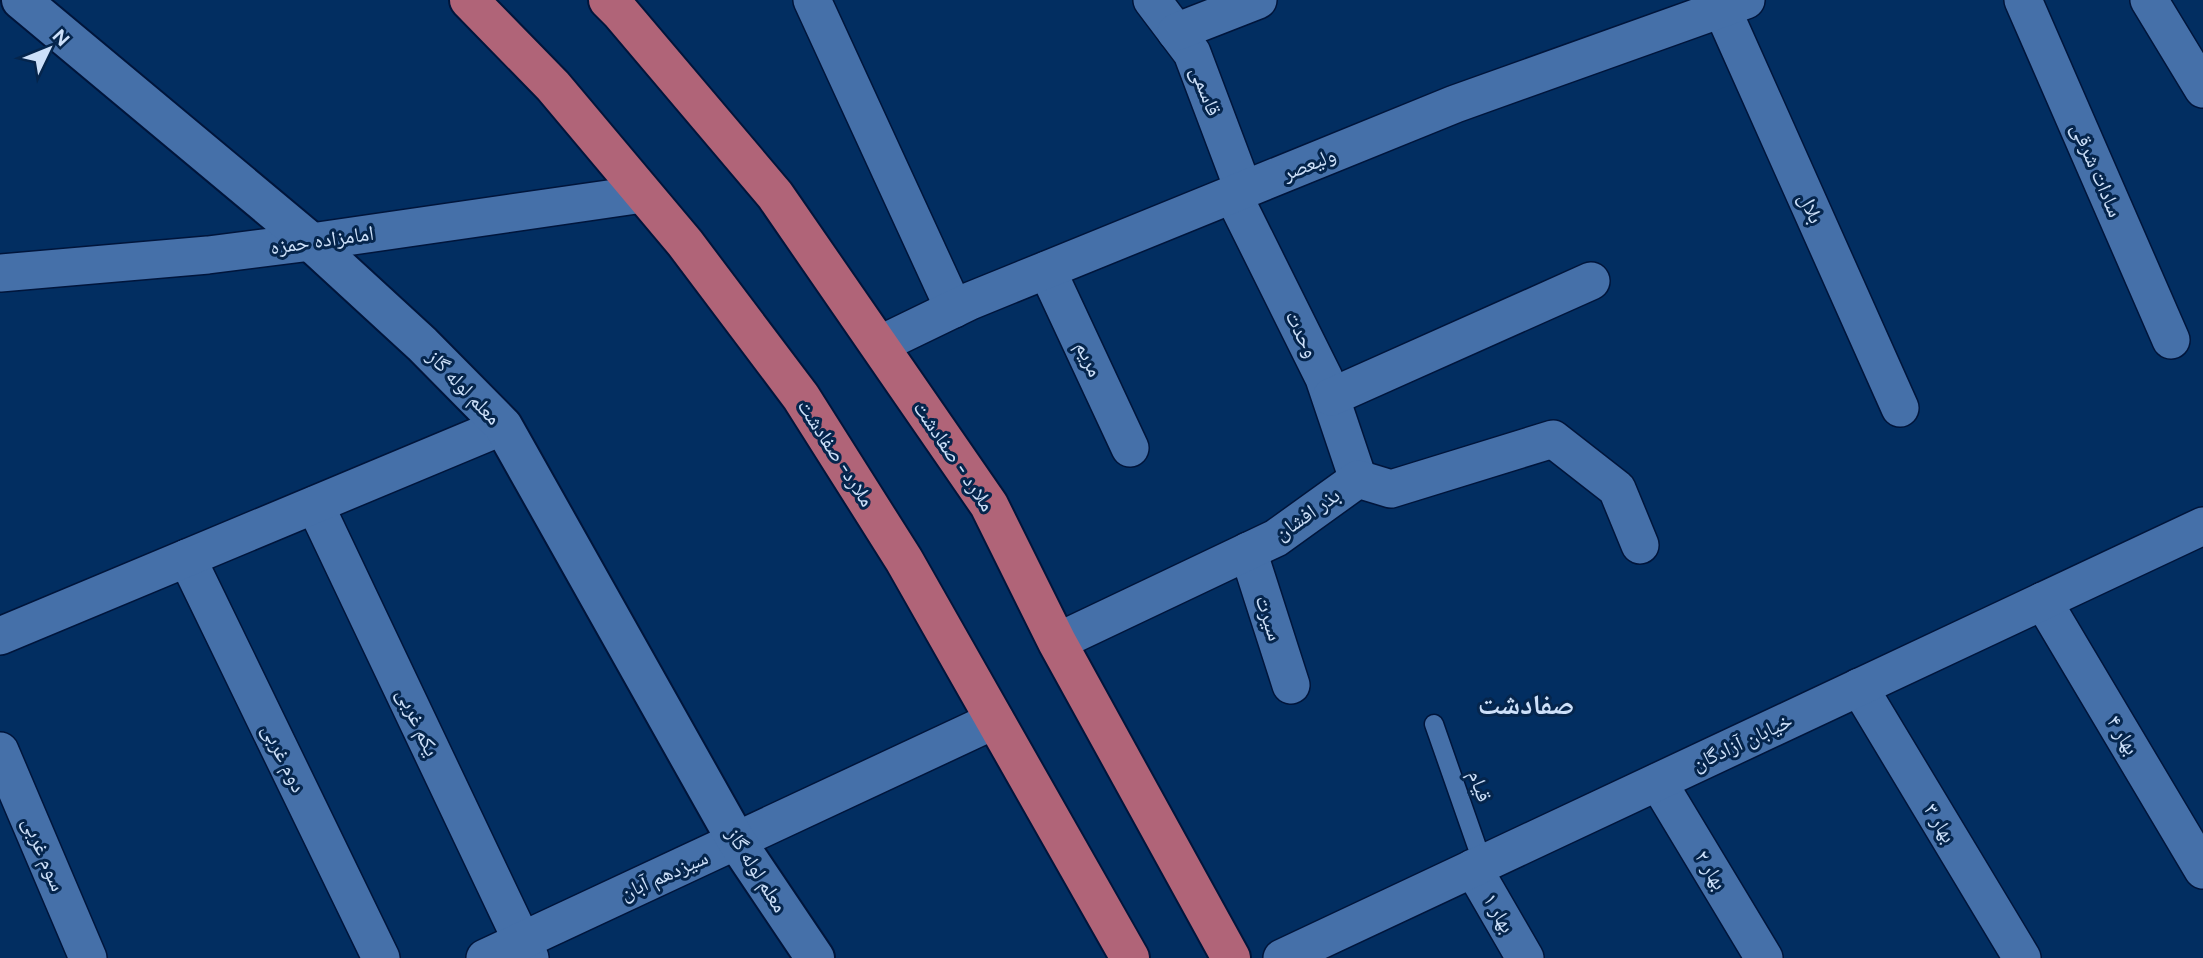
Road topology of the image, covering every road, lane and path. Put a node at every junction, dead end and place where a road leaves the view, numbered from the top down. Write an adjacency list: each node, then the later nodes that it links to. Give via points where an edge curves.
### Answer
1 (21, 0): 14 (street, معلم لوله گاز)
2 (469, 0): 13 (highway, ملارد- صفادشت, via 553,86)
3 (812, 0): 18 (street)
4 (1152, 0): 10 (street, قاسمی)
5 (1258, 0): 10 (street)
6 (2023, 0): 19 (street, سادات شرقی)
7 (2149, 0): 11 (street)
8 (623, 4): 20 (highway, ملارد - صفادشت, via 775,195)
9 (1719, 6): 12 (street, ولیعصر, via 1455,104); 22 (street, بلال)
10 (1176, 32): 12 (street, قاسمی, via 1192,53)
11 (2203, 89)
12 (1238, 193): 15 (street, ولیعصر); 21 (street, وحدت)
13 (643, 194): 14 (street, امامزاده حمزه); 36 (highway, ملارد- صفادشت, via 801,397 904,560)
14 (311, 242): 16 (street, امامزاده حمزه); 23 (street, معلم لوله گاز)
15 (1047, 270): 18 (street, ولیعصر); 24 (street, مریم)
16 (0, 273)
17 (1591, 281): 21 (street)
18 (954, 309): 20 (street, ولیعصر)
19 (2171, 340)
20 (879, 345): 33 (highway, ملارد - صفادشت, via 989,505)
21 (1331, 397): 25 (street, وحدت)
22 (1900, 408)
23 (503, 426): 26 (street); 40 (street, معلم لوله گاز)
24 (1130, 447)
25 (1358, 479): 28 (street, بذر افشان, via 1391,489 1553,439 1617,489); 29 (street, بذر افشان, via 1276,538)
26 (315, 505): 30 (street); 43 (street, یکم غربی)
27 (2198, 540): 31 (street, خیابان آزادگان)
28 (1640, 545)
29 (1248, 551): 33 (street, بذر افشان); 34 (street, سیرت)
30 (187, 558): 32 (street); 45 (street, دوم غربی)
31 (2043, 601): 35 (street, خیابان آزادگان); 42 (street, بهار ۴)
32 (0, 636)
33 (1057, 642): 49 (highway, ملارد - صفادشت)
34 (1291, 685)
35 (1859, 687): 39 (street, خیابان آزادگان); 53 (street, بهار ۳)
36 (995, 720): 40 (street, سیزدهم آبان); 48 (highway, ملارد- صفادشت)
37 (1434, 724): 41 (lane, قیام)
38 (0, 751): 44 (street, سوم غربی)
39 (1658, 782): 41 (street, خیابان آزادگان); 52 (street, بهار ۲)
40 (737, 842): 43 (street, سیزدهم آبان); 47 (street, معلم لوله گاز)
41 (1478, 866): 50 (street, خیابان آزادگان); 51 (street, بهار ۱)
42 (2203, 870)
43 (526, 949): 46 (street, سیزدهم آبان)
44 (88, 958)
45 (381, 958)
46 (485, 958)
47 (815, 958)
48 (1130, 958)
49 (1231, 958)
50 (1282, 958)
51 (1525, 958)
52 (1764, 958)
53 (2021, 958)

